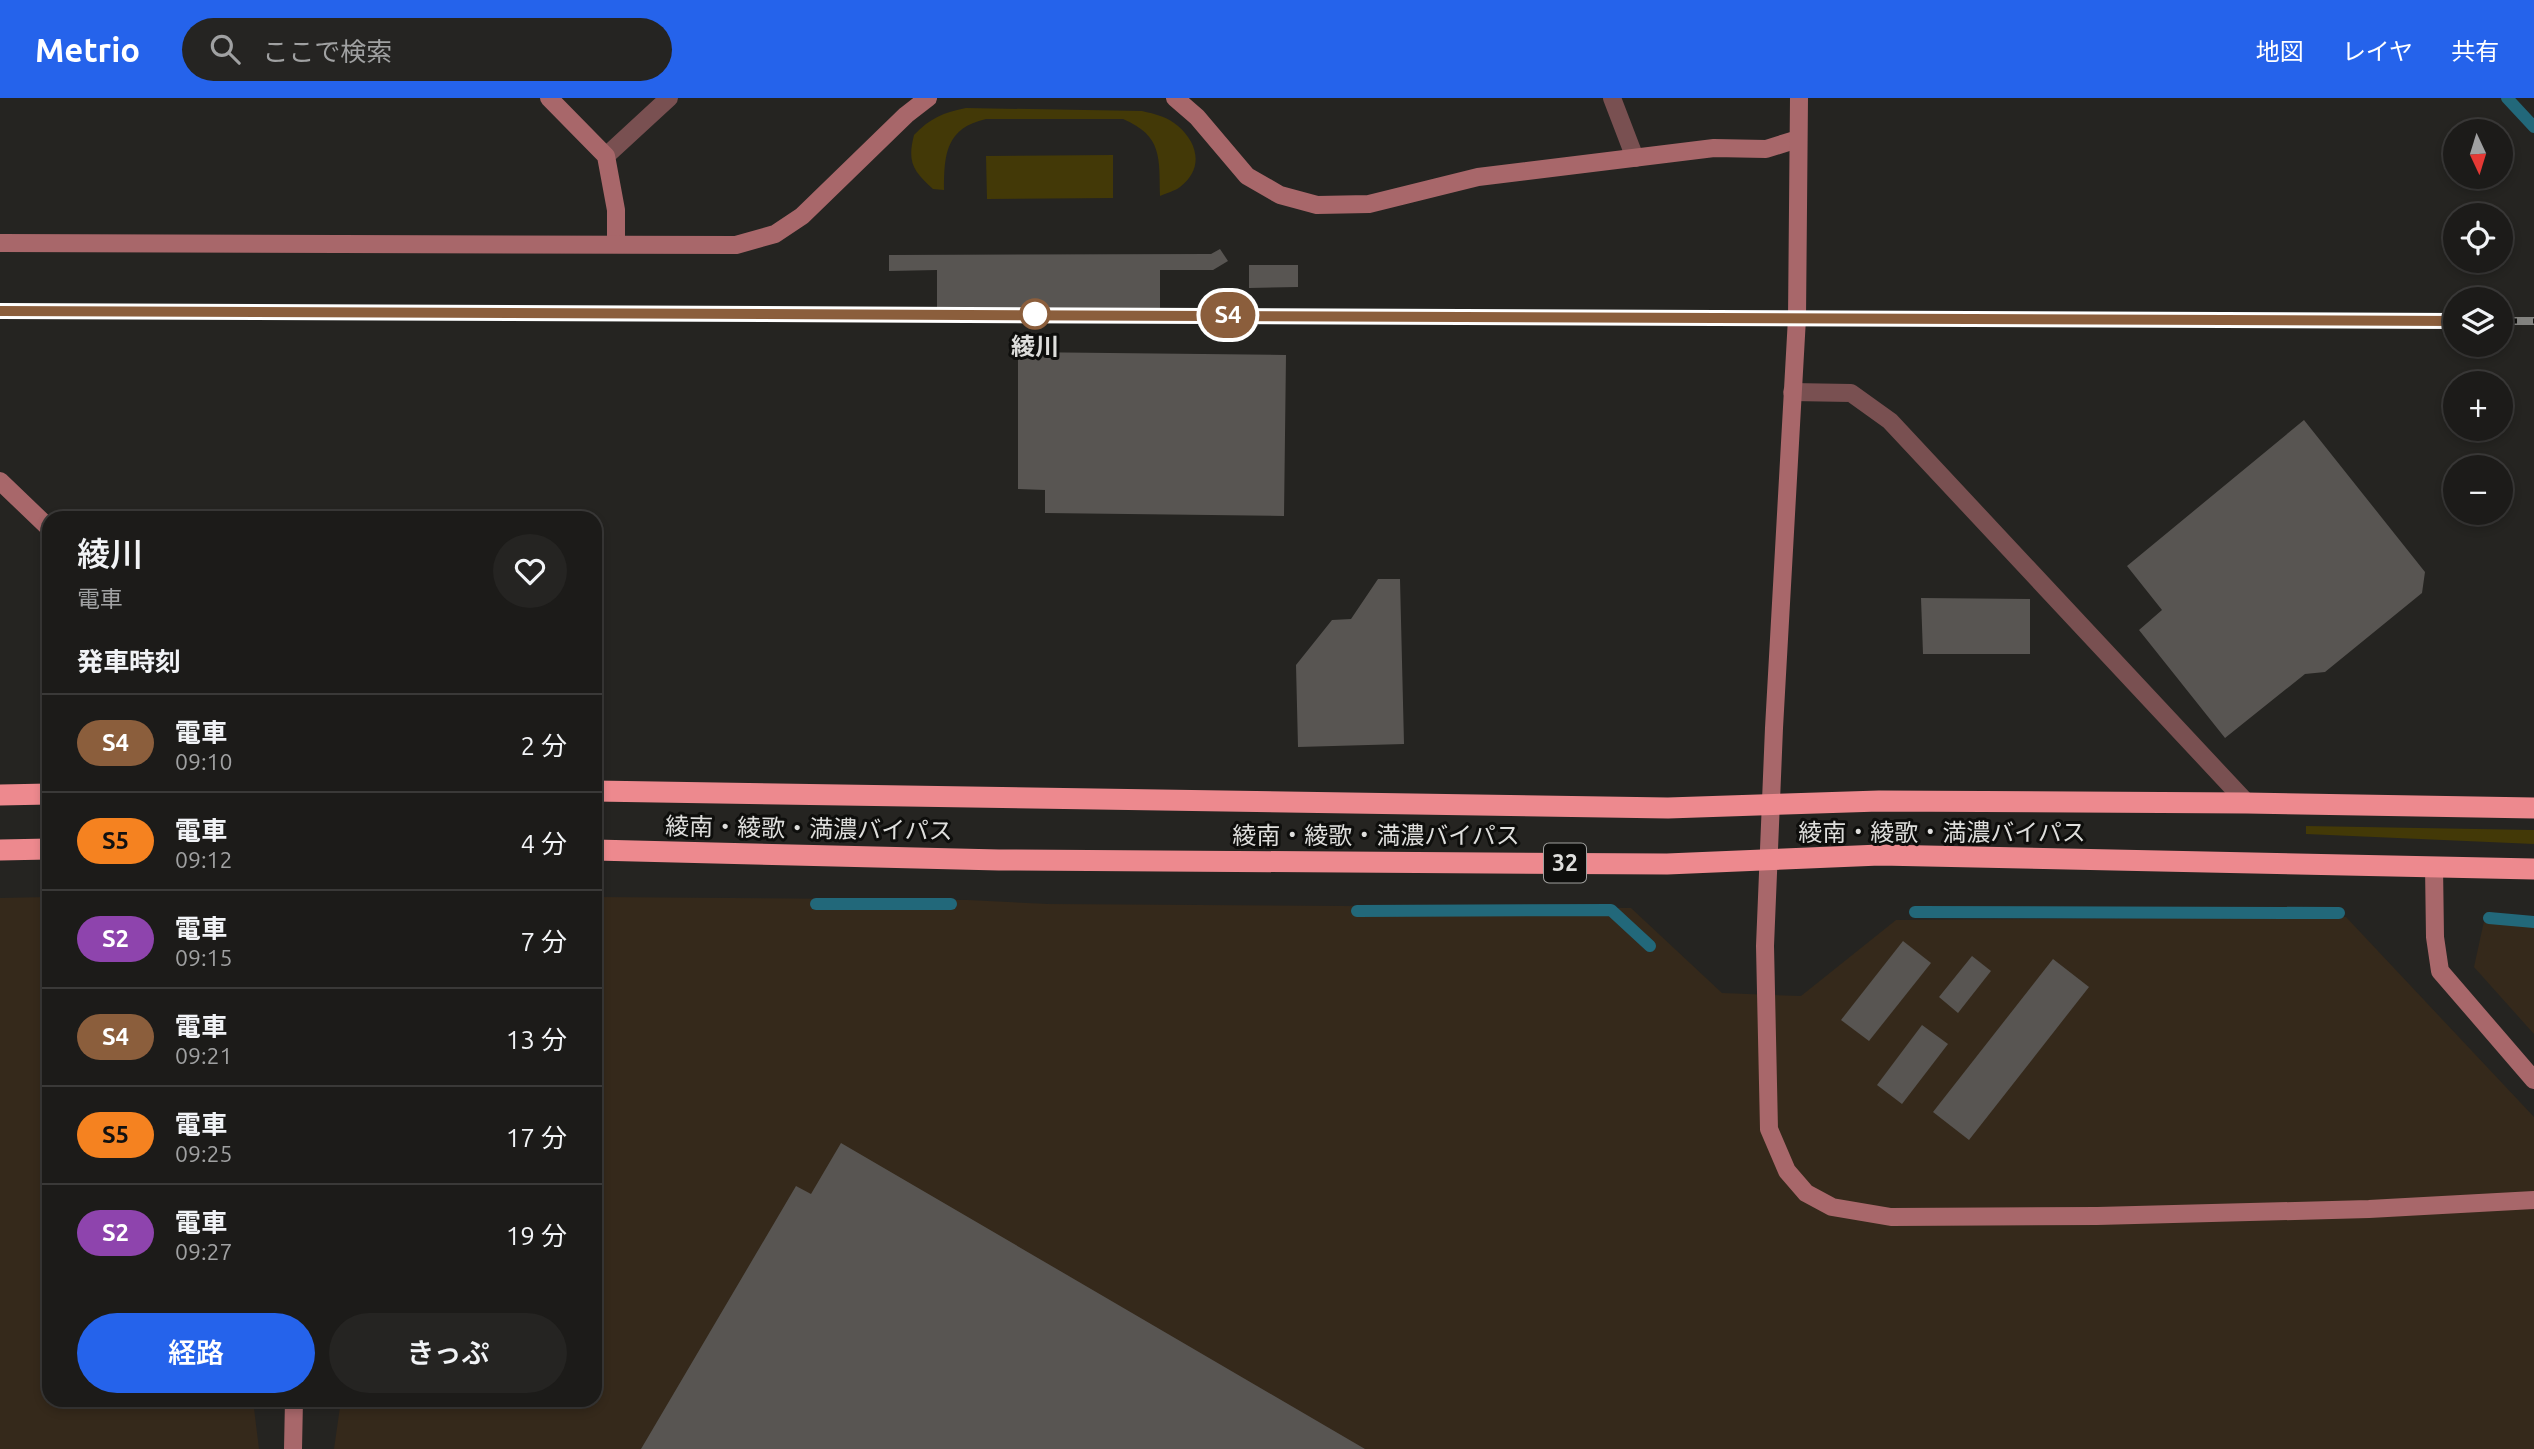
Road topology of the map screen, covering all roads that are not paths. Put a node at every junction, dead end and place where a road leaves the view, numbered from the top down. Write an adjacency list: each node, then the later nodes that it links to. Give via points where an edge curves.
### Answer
1 (549, 98): 8 (street)
2 (669, 98): 8 (street)
3 (928, 98): 11 (street, via 802,216 775,233 736,245)
4 (1175, 98): 9 (street, via 1247,176 1280,195 1317,205 1369,204 1478,177)
5 (1612, 98): 9 (street)
6 (1799, 98): 7 (street)
7 (1798, 139): 9 (street, via 1766,149 1714,148); 12 (street)
8 (606, 156): 11 (street, via 616,210)
9 (1635, 158)
10 (0, 243): 11 (street)
11 (616, 244)
12 (1792, 392): 18 (street, via 1852,393 1889,421); 19 (street)
13 (0, 481): 14 (street)
14 (42, 521)
15 (602, 791): 19 (highway, 綾南・綾歌・満濃バイパス, via 1668,808)
16 (42, 794): 17 (highway)
17 (0, 795)
18 (2247, 803): 19 (highway, 綾南・綾歌・満濃バイパス, via 1879,801); 20 (highway, 綾南・綾歌・満濃バイパス)
19 (1771, 805): 24 (street)
20 (2534, 808)
21 (42, 849): 22 (highway)
22 (0, 850)
23 (602, 850): 24 (highway, 綾南・綾歌・満濃バイパス / 32, via 1013,860 1667,864)
24 (1769, 859): 25 (highway, 綾南・綾歌・満濃バイパス / 32, via 1880,855); 28 (street, via 1765,946 1769,1129 1787,1171 1806,1193 1832,1207 1891,1217 2097,1216)
25 (2434, 866): 26 (highway, 綾南・綾歌・満濃バイパス / 32); 27 (street, via 2440,971)
26 (2534, 869)
27 (2534, 1080)
28 (2534, 1200)
29 (293, 1407): 30 (street)
30 (293, 1449)

